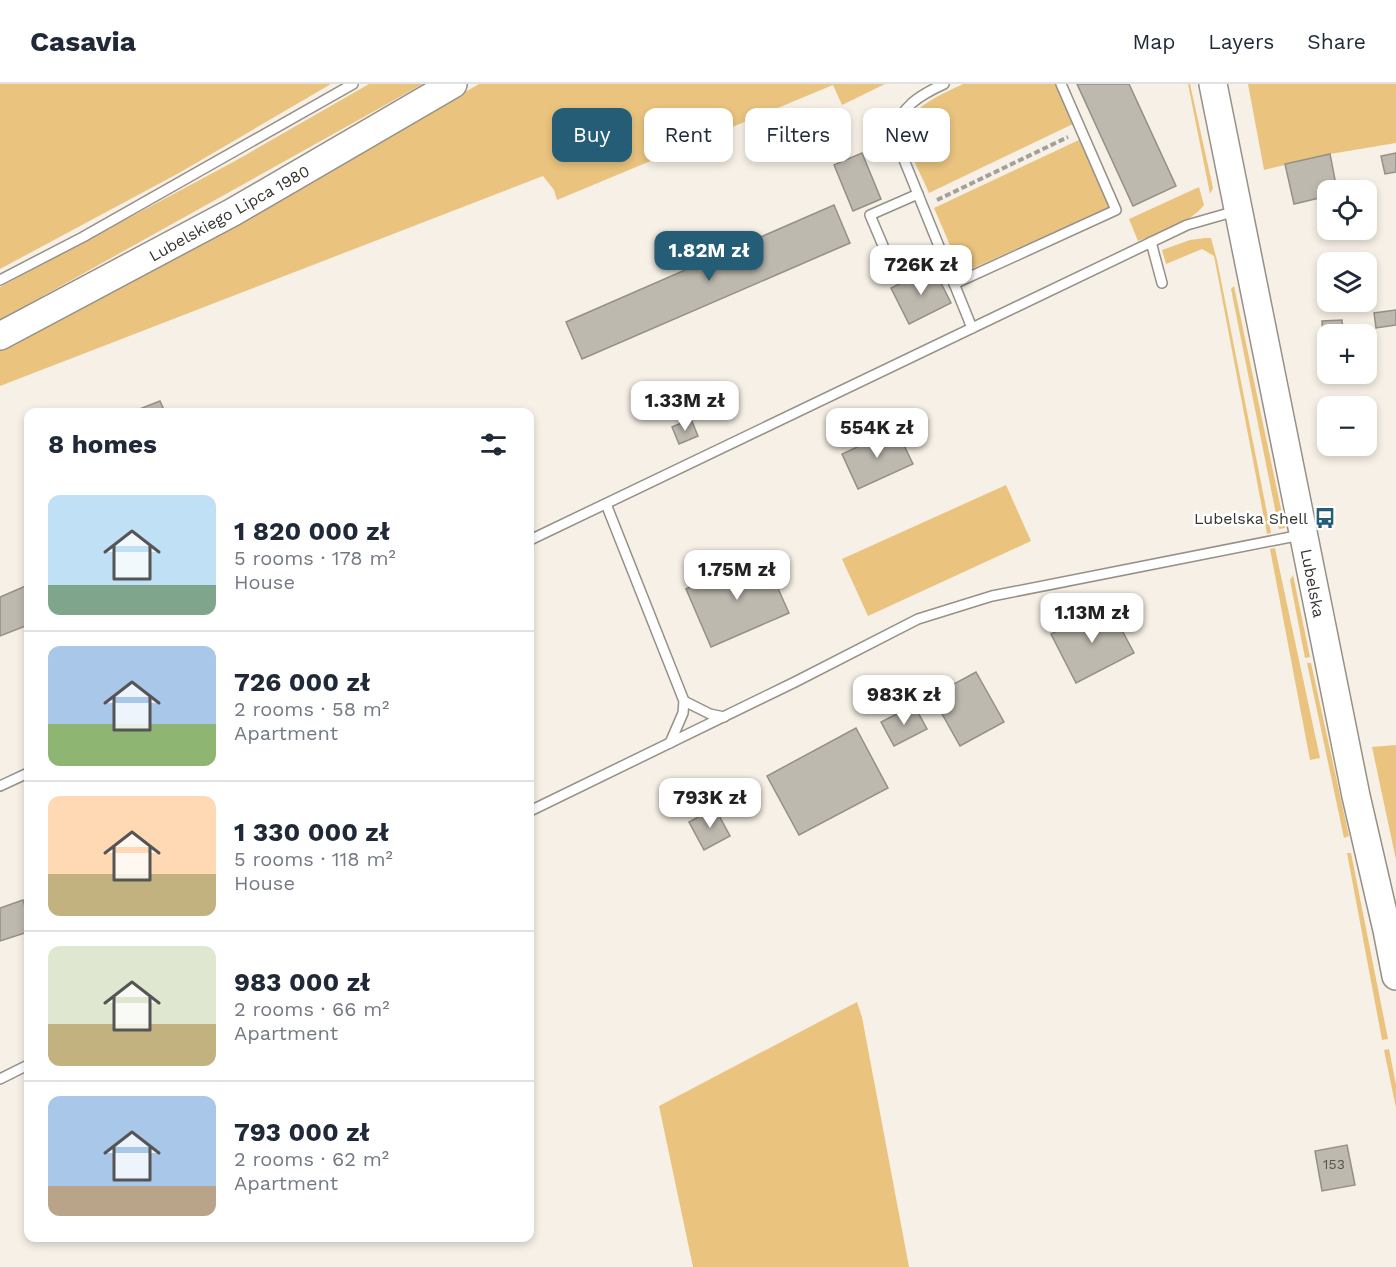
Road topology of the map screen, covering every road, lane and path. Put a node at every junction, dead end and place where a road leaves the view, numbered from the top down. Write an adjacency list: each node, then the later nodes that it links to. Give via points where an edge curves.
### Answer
1 (353, 84): 12 (lane, via 199,173)
2 (453, 84): 16 (main road, Lubelskiego Lipca 1980, via 233,212)
3 (944, 84): 7 (lane, via 920,95 896,124 894,135)
4 (1061, 84): 6 (lane)
5 (1213, 84): 9 (main road, Lubelska)
6 (1081, 130): 8 (path); 14 (lane, via 1116,210)
7 (918, 194): 8 (lane); 11 (lane, via 870,215 892,267)
8 (923, 207): 11 (lane)
9 (1238, 211): 10 (lane, via 1187,225); 18 (main road, Lubelska)
10 (1151, 242): 13 (lane); 15 (lane)
11 (940, 249): 14 (lane)
12 (0, 280)
13 (1162, 283)
14 (954, 284): 15 (lane)
15 (972, 328): 17 (lane)
16 (0, 336)
17 (606, 504): 19 (lane); 20 (lane)
18 (1304, 534): 21 (lane, via 992,596 939,612); 26 (main road, Lubelska)
19 (534, 538)
20 (684, 701): 21 (lane); 22 (lane)
21 (724, 717): 22 (lane)
22 (670, 742): 25 (lane)
23 (24, 775): 24 (lane)
24 (0, 786)
25 (534, 809)
26 (1396, 976)
27 (24, 1067): 28 (lane)
28 (0, 1079)

